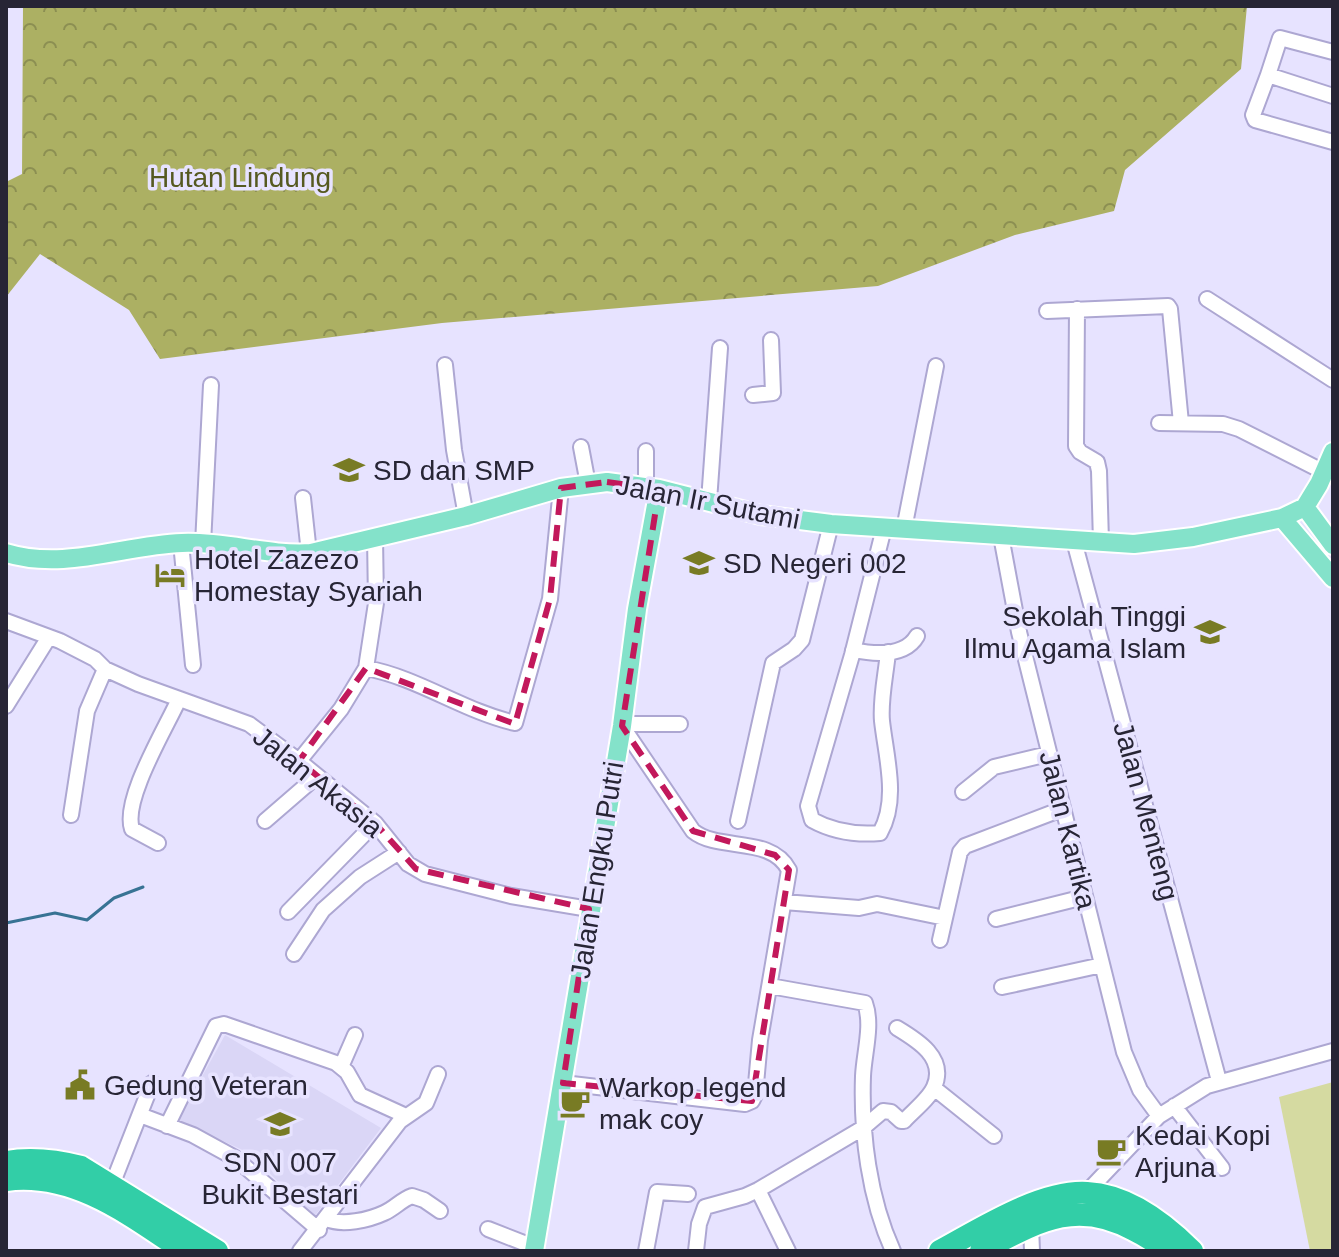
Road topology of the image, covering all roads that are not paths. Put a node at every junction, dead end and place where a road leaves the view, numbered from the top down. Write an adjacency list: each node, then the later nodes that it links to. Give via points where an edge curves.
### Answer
1 (1333, 52): 2 (street, via 1280,38)
2 (1268, 75): 3 (street); 4 (street, via 1255,120)
3 (1333, 96)
4 (1333, 142)
5 (1207, 299): 12 (street)
6 (1077, 309): 7 (street); 16 (street, via 1170,309); 35 (street, via 1076,446 1097,462)
7 (1047, 311)
8 (771, 340): 14 (street, via 773,393)
9 (720, 348): 25 (street)
10 (445, 365): 27 (street)
11 (936, 366): 31 (street)
12 (1333, 380)
13 (211, 385): 37 (street)
14 (753, 395)
15 (1159, 423): 16 (street)
16 (1181, 423): 20 (street, via 1231,427)
17 (581, 447): 21 (street)
18 (646, 451): 23 (street)
19 (1333, 452): 20 (main road)
20 (1324, 472): 26 (main road)
21 (588, 484): 22 (main road, Jalan Ir Sutami); 23 (main road, Jalan Ir Sutami)
22 (561, 488): 27 (main road, Jalan Ir Sutami); 48 (street, via 550,599 515,723 407,678)
23 (653, 488): 25 (main road, Jalan Ir Sutami); 53 (main road, Jalan Engku Putri)
24 (303, 498): 40 (street)
25 (709, 501): 29 (main road, Jalan Ir Sutami, via 761,515)
26 (1305, 507): 28 (main road, Jalan Ir Sutami); 38 (main road)
27 (466, 516): 33 (main road, Jalan Ir Sutami)
28 (1282, 518): 35 (main road, Jalan Ir Sutami, via 1193,537); 41 (main road)
29 (831, 524): 30 (main road, Jalan Ir Sutami); 61 (street, via 802,640 773,663)
30 (884, 528): 31 (main road, Jalan Ir Sutami); 45 (street)
31 (904, 529): 32 (main road, Jalan Ir Sutami)
32 (1001, 536): 34 (main road, Jalan Ir Sutami); 54 (street, Jalan Kartika)
33 (375, 537): 40 (main road, Jalan Ir Sutami); 48 (street, via 376,603)
34 (1074, 541): 35 (main road, Jalan Ir Sutami); 81 (street, Jalan Menteng)
35 (1101, 542)
36 (181, 543): 37 (main road, Jalan Ir Sutami); 39 (main road, Jalan Ir Sutami, via 52,561); 47 (street)
37 (203, 544): 40 (main road, Jalan Ir Sutami)
38 (1333, 545)
39 (6, 553)
40 (309, 553)
41 (1333, 578)
42 (6, 621): 44 (street, Jalan Akasia)
43 (917, 636): 46 (street, via 911,644)
44 (49, 637): 49 (street, Jalan Akasia); 51 (street)
45 (853, 650): 46 (street); 46 (street, via 808,806 812,820 825,827 864,834 880,833 888,819 890,756 882,719)
46 (888, 652)
47 (193, 665)
48 (366, 668): 55 (street)
49 (105, 669): 50 (street, Jalan Akasia); 59 (street, via 87,711)
50 (179, 699): 55 (street, Jalan Akasia, via 249,724); 63 (street, via 139,778 130,821 132,829)
51 (6, 706)
52 (680, 724): 53 (street)
53 (622, 725): 66 (street, via 693,831 710,841 754,847 782,860 789,870); 67 (main road, Jalan Engku Putri)
54 (1048, 754): 57 (street, via 994,767); 58 (street, Jalan Kartika)
55 (299, 761): 56 (street, Jalan Akasia)
56 (317, 776): 60 (street); 62 (street, Jalan Akasia)
57 (963, 792)
58 (1062, 809): 65 (street, Jalan Kartika); 69 (street, via 965,846)
59 (71, 815)
60 (265, 821)
61 (738, 821)
62 (375, 823): 64 (street, Jalan Akasia); 68 (street)
63 (158, 843)
64 (399, 852): 67 (street, Jalan Akasia, via 416,869 435,877); 72 (street, via 323,910)
65 (1084, 897): 70 (street); 73 (street, Jalan Kartika)
66 (784, 902): 69 (street, via 859,908 877,904); 74 (street)
67 (589, 909): 83 (main road, Jalan Engku Putri)
68 (288, 912)
69 (945, 918): 71 (street)
70 (996, 919)
71 (940, 940)
72 (294, 954)
73 (1102, 965): 75 (street); 88 (street, Jalan Kartika, via 1127,1064)
74 (770, 986): 83 (street, via 752,1101); 90 (street, via 865,1003)
75 (1002, 987)
76 (897, 1028): 84 (street, via 932,1056)
77 (355, 1035): 79 (street)
78 (1333, 1051): 81 (street)
79 (341, 1067): 87 (street, via 360,1095); 89 (street, via 220,1024)
80 (438, 1074): 87 (street, via 426,1103)
81 (1219, 1081): 85 (street)
82 (152, 1083): 86 (street)
83 (563, 1083): 104 (main road, Jalan Engku Putri)
84 (934, 1088): 90 (street, via 904,1121 886,1110); 91 (street)
85 (1174, 1106): 88 (street); 93 (street)
86 (140, 1115): 89 (street); 95 (street)
87 (406, 1116): 100 (street)
88 (1159, 1116): 97 (street)
89 (167, 1126): 100 (street, via 235,1158)
90 (863, 1128): 96 (street); 110 (street, via 876,1208)
91 (994, 1136)
92 (6, 1162): 95 (highway, via 68,1164)
93 (1222, 1168)
94 (6, 1180): 103 (highway, via 43,1178 82,1189)
95 (112, 1185): 103 (highway)
96 (758, 1190): 108 (street, via 705,1207); 109 (street)
97 (1086, 1193): 111 (highway, via 1030,1206); 115 (highway, via 1111,1198 1167,1227)
98 (688, 1194): 107 (street, via 657,1192)
99 (440, 1211): 100 (street, via 412,1196 372,1217)
100 (323, 1224): 106 (street)
101 (1031, 1226): 112 (highway); 113 (street); 114 (highway, via 1080,1213 1103,1215)
102 (488, 1229): 104 (street)
103 (182, 1242): 105 (highway)
104 (534, 1249)
105 (217, 1251)
106 (300, 1251)
107 (646, 1251)
108 (696, 1251)
109 (788, 1251)
110 (893, 1251)
111 (940, 1251)
112 (981, 1251)
113 (1032, 1251)
114 (1166, 1251)
115 (1192, 1251)

